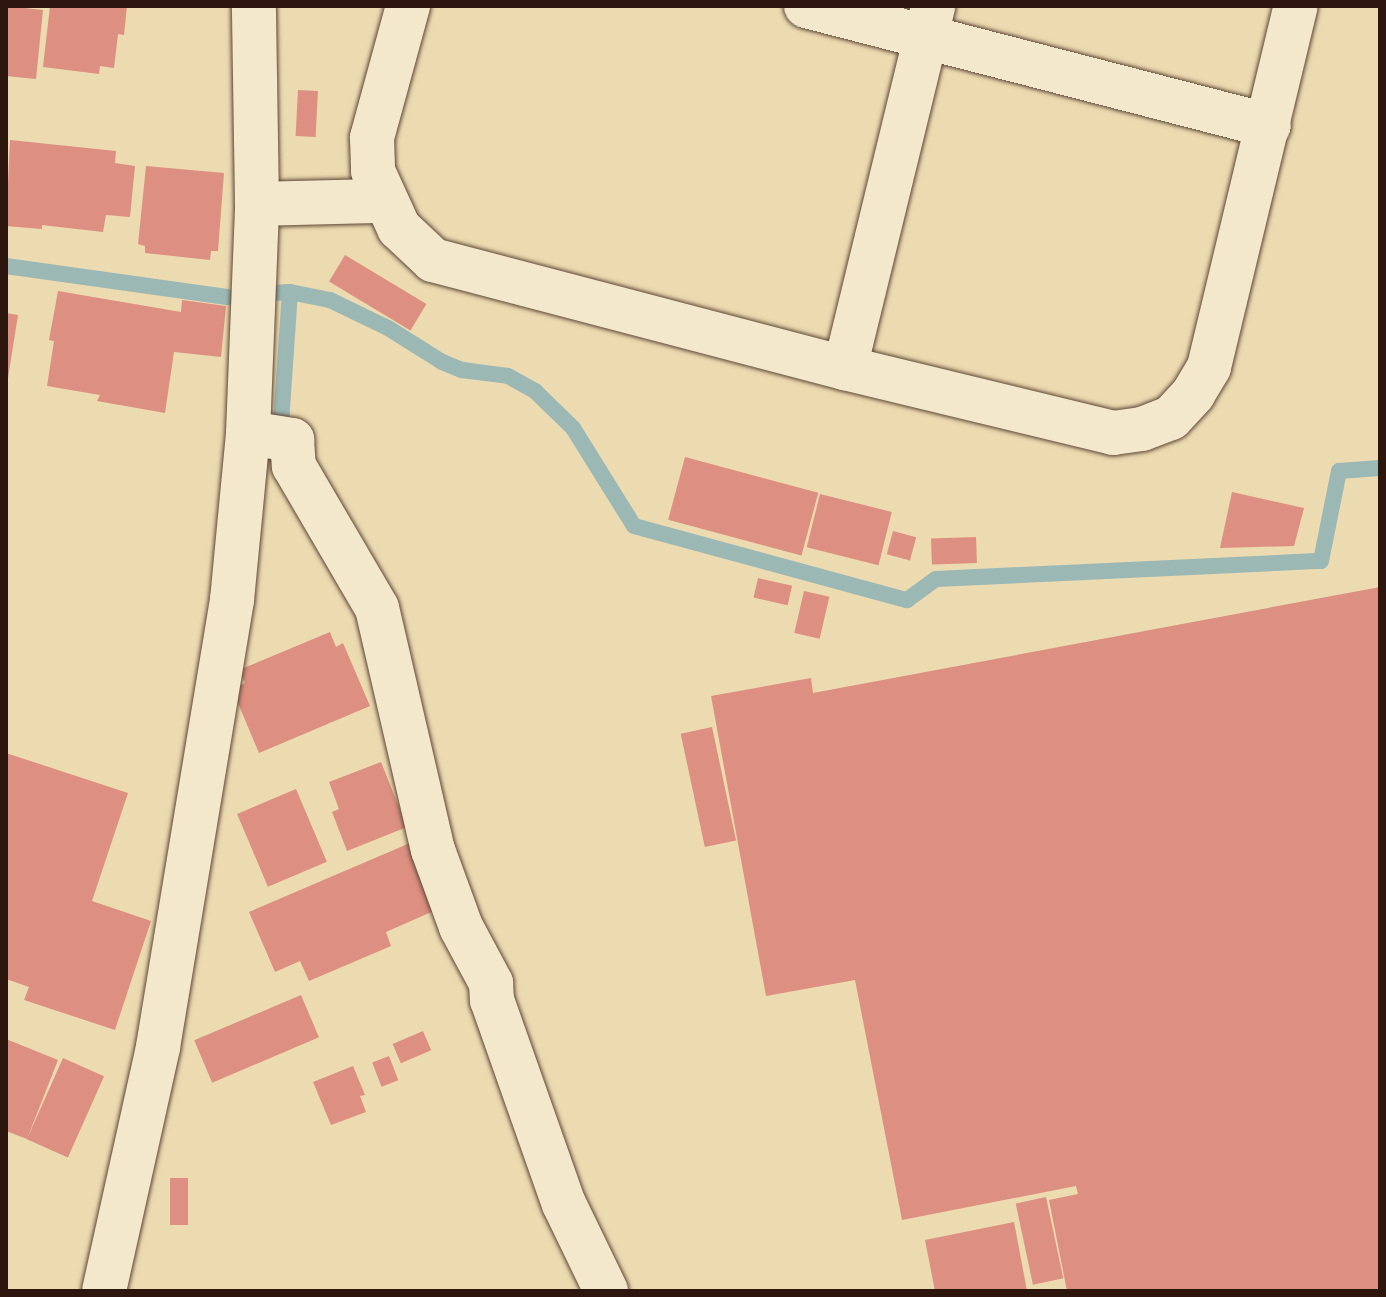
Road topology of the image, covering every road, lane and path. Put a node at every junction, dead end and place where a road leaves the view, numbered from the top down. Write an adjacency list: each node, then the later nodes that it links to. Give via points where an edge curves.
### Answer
1 (254, 6): 8 (street)
2 (408, 6): 7 (street, via 372,138 373,171)
3 (806, 6): 5 (street)
4 (1296, 6): 6 (street)
5 (929, 21): 6 (street); 9 (street)
6 (1269, 126): 9 (street, via 1209,367 1171,418 1113,433)
7 (384, 201): 8 (street); 9 (street, via 399,228 433,260)
8 (257, 204): 10 (street)
9 (845, 368)
10 (270, 437): 11 (street, via 232,600 160,1031); 12 (street, via 292,440 294,466 377,608 433,850 461,927 491,983 492,1000 564,1204)
11 (104, 1291)
12 (606, 1291)

